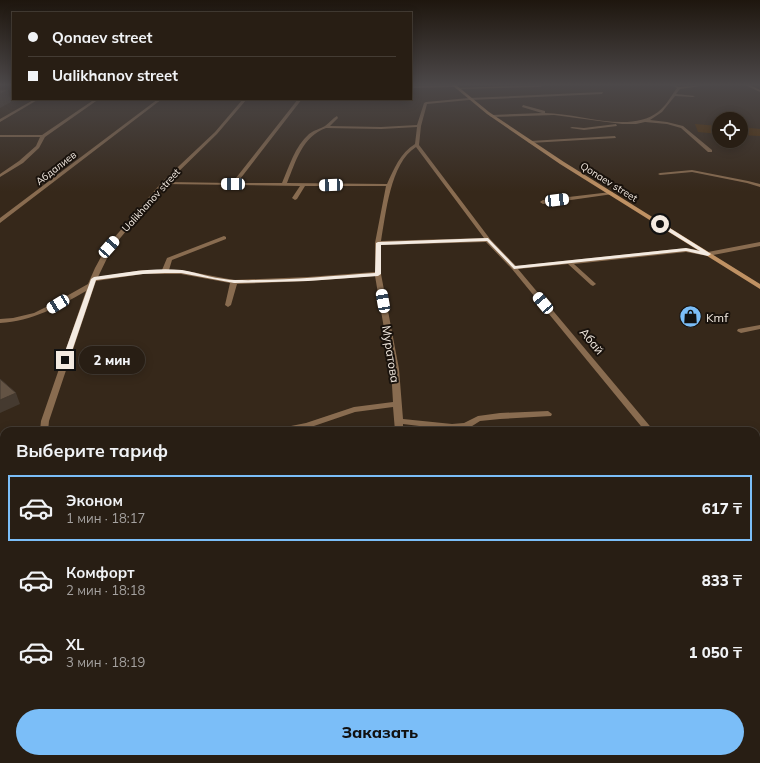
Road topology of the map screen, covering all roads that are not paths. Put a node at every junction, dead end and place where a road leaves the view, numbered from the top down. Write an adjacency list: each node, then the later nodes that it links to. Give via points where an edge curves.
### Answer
1 (65, 121): 16 (street)
2 (132, 121): 34 (street, Абдалиев)
3 (226, 121): 25 (street, Ualikhanov street)
4 (283, 121): 26 (street)
5 (334, 121): 13 (street)
6 (421, 121): 12 (street)
7 (499, 121): 18 (main road, Qonaev street)
8 (600, 121): 11 (street)
9 (644, 121): 11 (street)
10 (649, 121): 20 (street, via 682,127)
11 (622, 122): 14 (street, via 614,126)
12 (419, 126): 13 (street); 19 (street)
13 (326, 127): 27 (street, via 318,128 302,143)
14 (572, 128)
15 (0, 136): 16 (street)
16 (43, 136): 22 (street, via 38,147)
17 (614, 137): 18 (street)
18 (530, 142): 31 (main road, Qonaev street)
19 (418, 145): 29 (street, Муратова, via 401,160); 36 (street, Абай)
20 (710, 151)
21 (660, 174): 23 (street, via 692,171)
22 (0, 176)
23 (733, 180): 24 (street); 30 (street)
24 (722, 181)
25 (164, 183): 26 (street); 44 (street, Ualikhanov street, via 109,247)
26 (233, 184): 27 (street)
27 (284, 185): 28 (street)
28 (303, 185): 29 (street); 32 (street)
29 (389, 185): 37 (street, Муратова)
30 (760, 186)
31 (611, 193): 33 (street); 39 (main road, Qonaev street)
32 (295, 198)
33 (543, 202)
34 (0, 222)
35 (224, 238): 42 (street, via 169,259)
36 (488, 240): 37 (street); 41 (street, Абай)
37 (378, 243): 43 (street, Муратова)
38 (760, 244): 39 (street)
39 (708, 254): 40 (street, via 686,250); 47 (main road, Qonaev street)
40 (569, 262): 41 (street); 46 (street)
41 (514, 268): 58 (street, Абай)
42 (165, 272): 44 (street, via 143,272); 45 (street, via 181,272)
43 (378, 274): 45 (street); 52 (street, Муратова, via 395,369)
44 (92, 282): 49 (street, via 47,311 26,318); 55 (street, Ualikhanov street)
45 (234, 282): 48 (street)
46 (593, 284)
47 (760, 287)
48 (228, 305)
49 (0, 321)
50 (760, 327): 51 (street)
51 (741, 331)
52 (398, 404): 54 (street, Муратова); 56 (street, via 354,410)
53 (548, 414): 54 (street, via 492,417 478,419 466,426 452,427)
54 (398, 421): 57 (street, Муратова)
55 (44, 427)
56 (298, 427)
57 (399, 427)
58 (647, 427)

